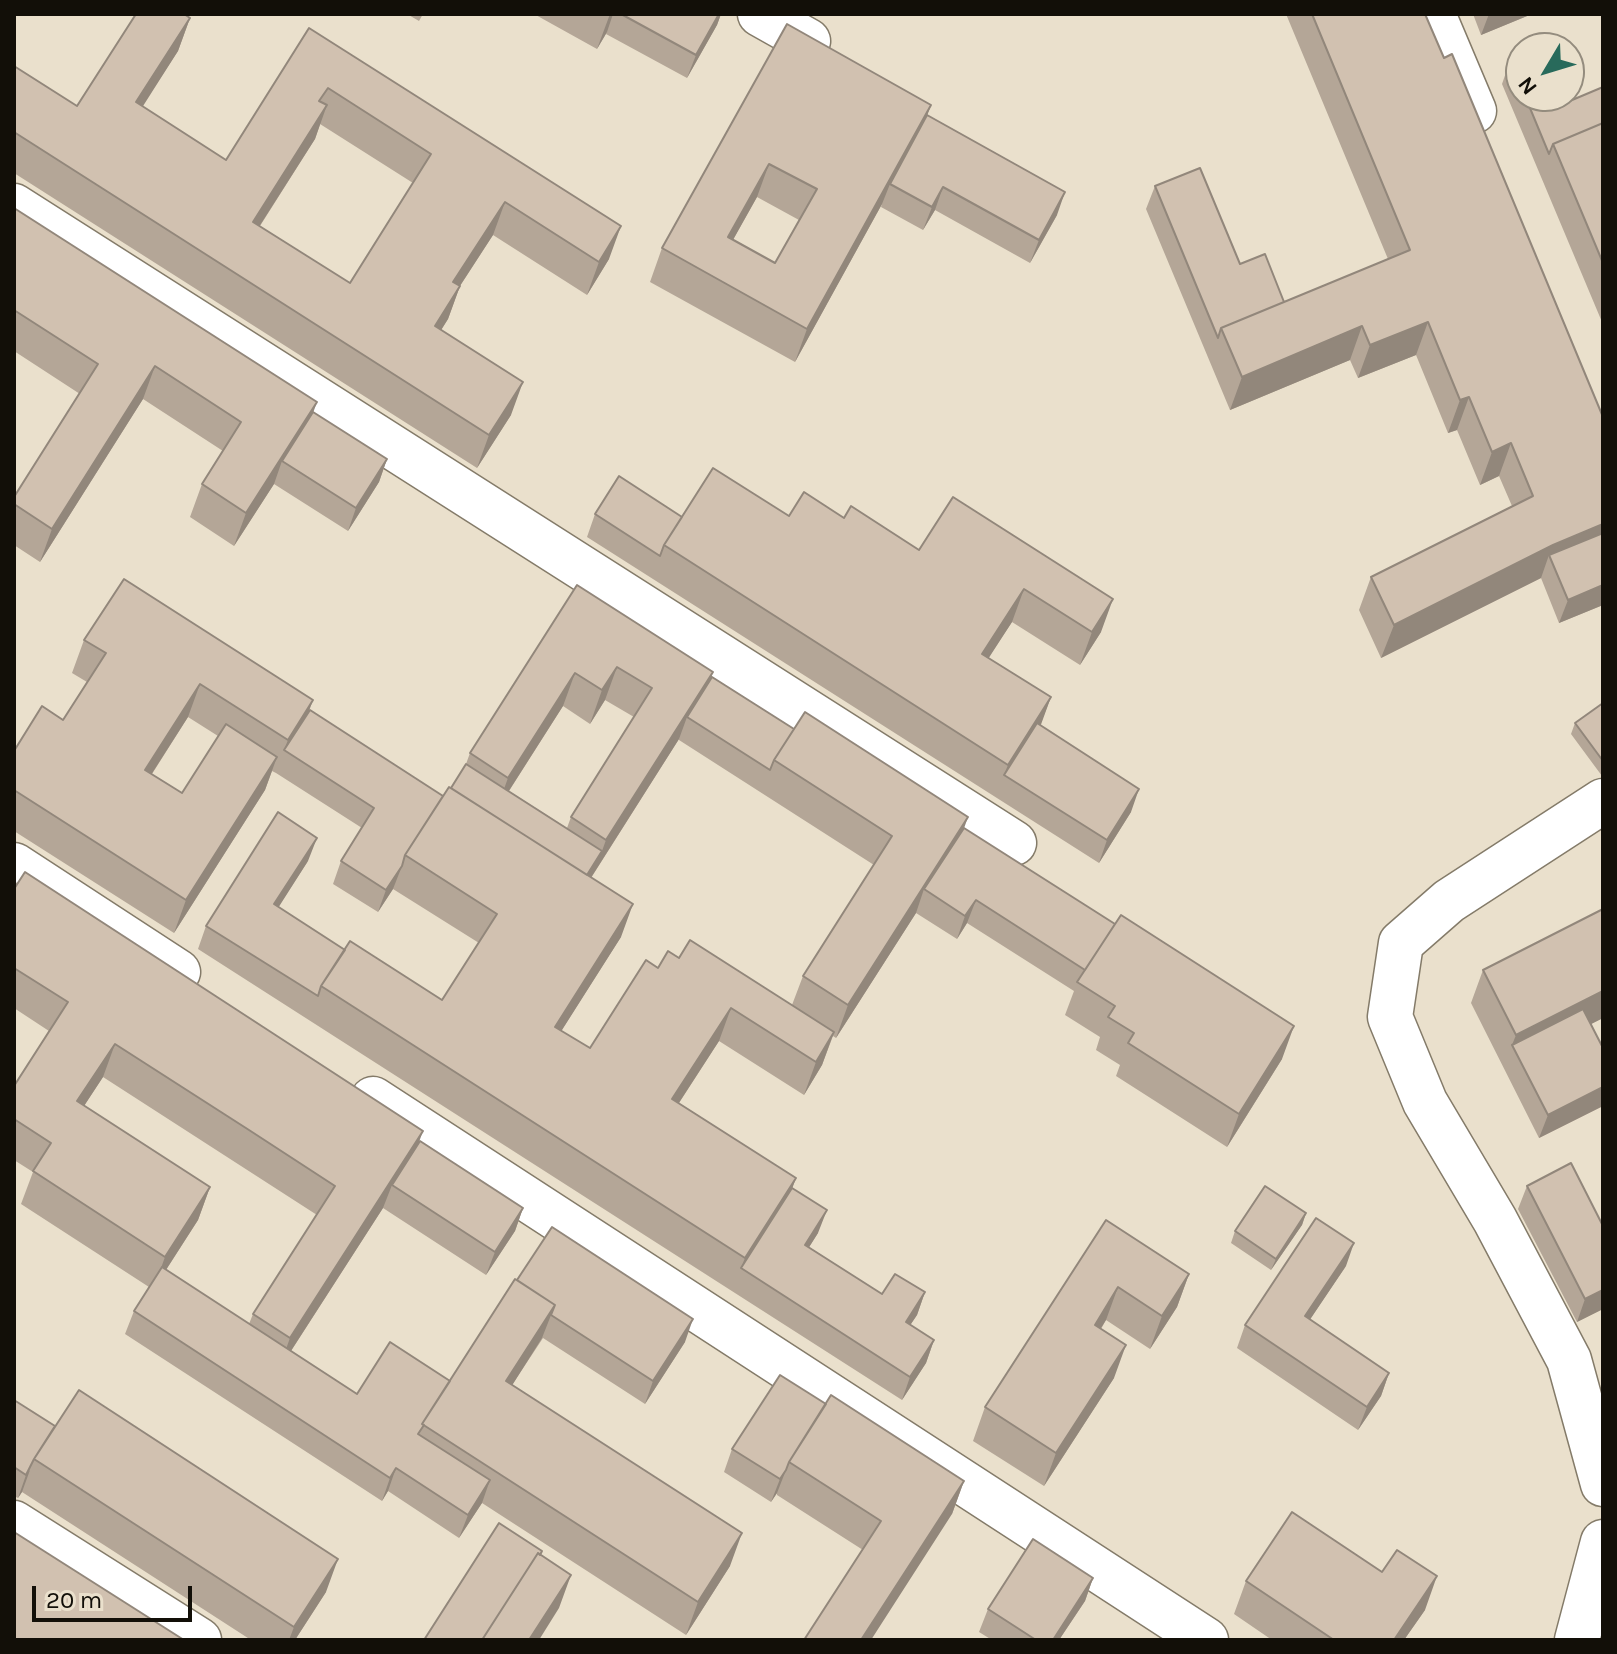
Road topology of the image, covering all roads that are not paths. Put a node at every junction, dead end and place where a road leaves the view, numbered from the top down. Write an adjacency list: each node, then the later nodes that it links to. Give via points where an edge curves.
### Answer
1 (760, 14): 3 (street)
2 (1433, 14): 4 (street)
3 (808, 41)
4 (1488, 144)
5 (14, 206): 7 (street)
6 (1603, 801): 11 (street, via 1449,901 1401,943 1390,1017 1425,1102 1569,1360)
7 (1014, 843)
8 (14, 865): 9 (street)
9 (215, 996)
10 (335, 1074): 15 (street)
11 (1603, 1484)
12 (14, 1523): 14 (street)
13 (1603, 1542): 16 (street)
14 (199, 1640)
15 (1206, 1640)
16 (1577, 1640)

